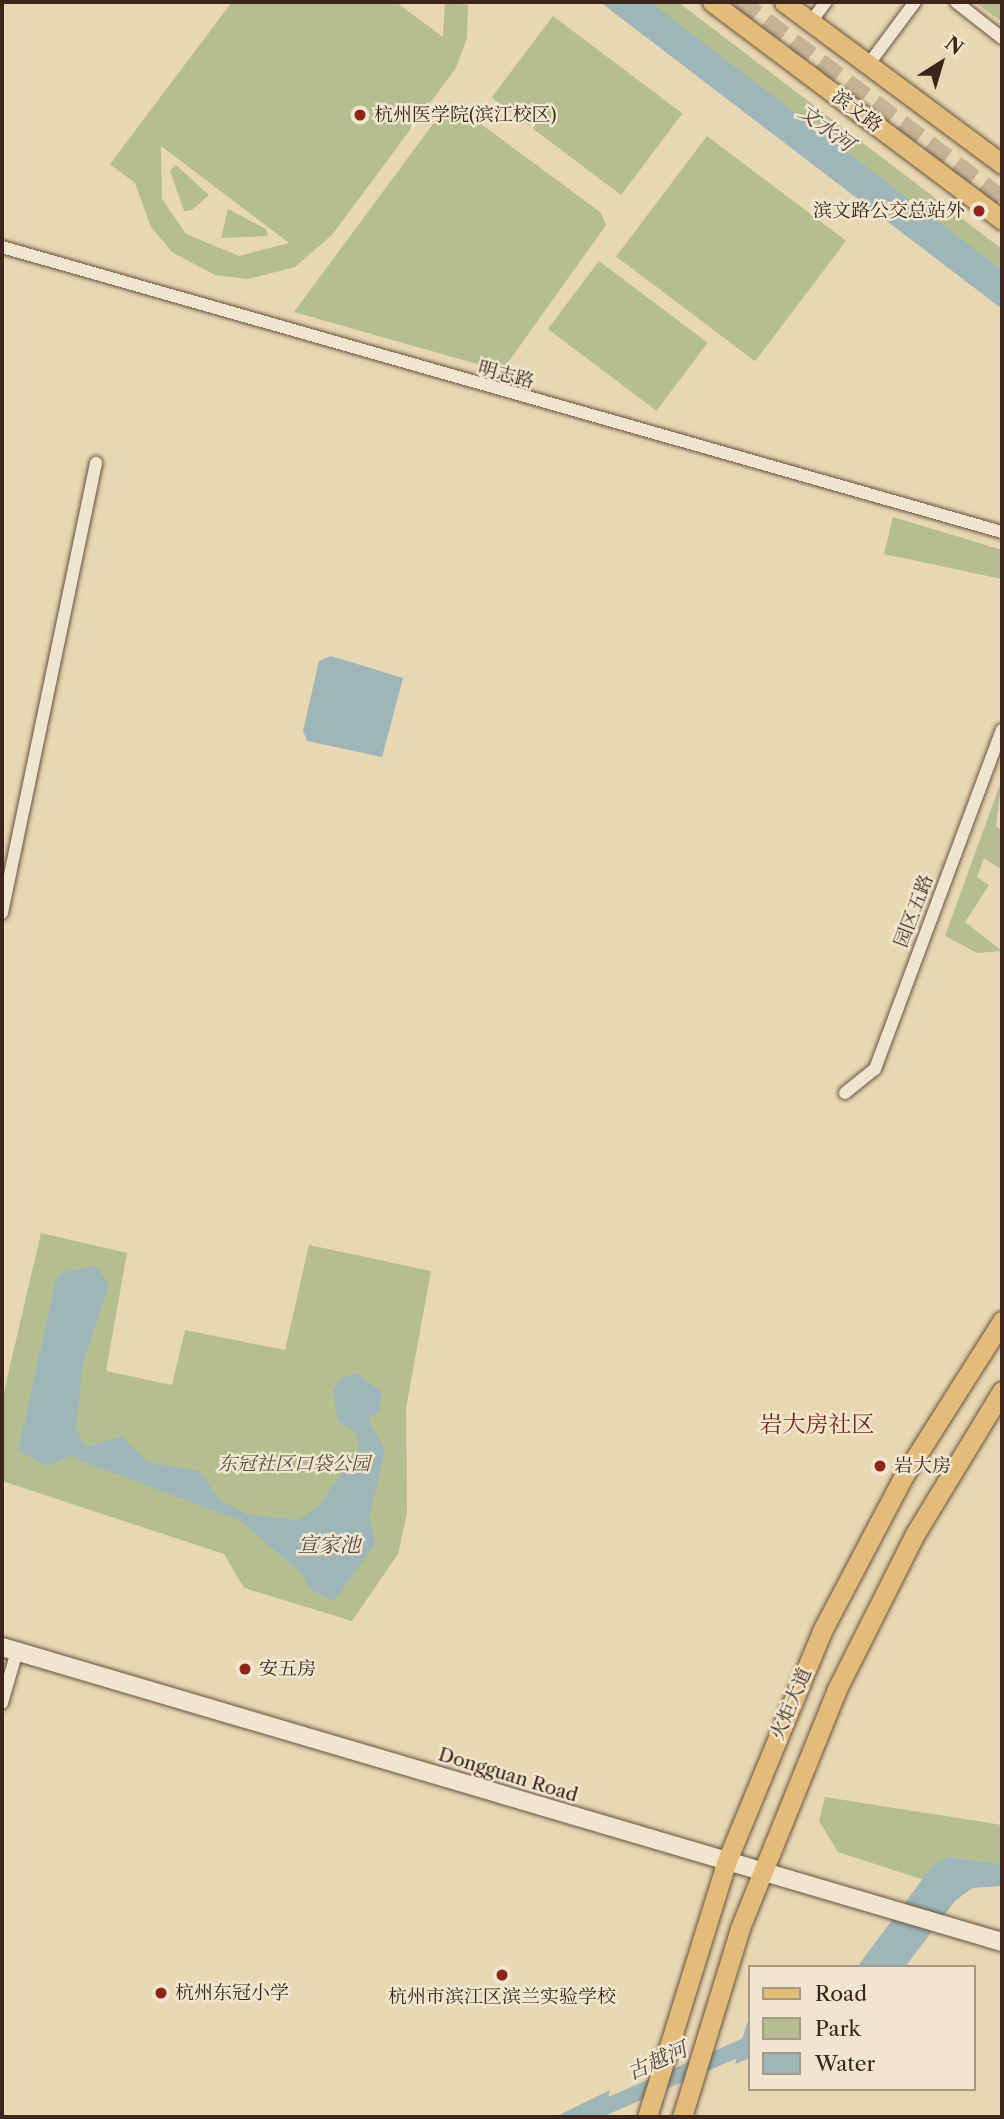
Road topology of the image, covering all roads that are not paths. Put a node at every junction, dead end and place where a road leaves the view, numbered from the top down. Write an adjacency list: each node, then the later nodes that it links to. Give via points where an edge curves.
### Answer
1 (712, 2): 10 (main road, 滨文路)
2 (784, 2): 6 (main road)
3 (826, 2): 6 (street)
4 (915, 2): 8 (street)
5 (956, 2): 7 (street)
6 (810, 23): 8 (main road)
7 (1002, 37)
8 (868, 65): 9 (main road)
9 (1002, 164)
10 (1002, 220)
11 (2, 247): 13 (street, 明志路)
12 (96, 463): 15 (street)
13 (1002, 532)
14 (1002, 730): 16 (street, 园区五路, via 875,1069)
15 (2, 913)
16 (845, 1093)
17 (1002, 1321): 21 (main road, 火炬大道, via 880,1517 823,1629)
18 (1002, 1391): 22 (main road, 火炬大道, via 915,1534 859,1643)
19 (9, 1649): 20 (street); 21 (main road, Dongguan Road)
20 (2, 1703)
21 (726, 1863): 22 (main road, Dongguan Road); 24 (main road, 火炬大道)
22 (763, 1872): 23 (main road, Dongguan Road); 25 (main road, 火炬大道, via 710,2018)
23 (1002, 1942)
24 (648, 2117)
25 (682, 2117)

